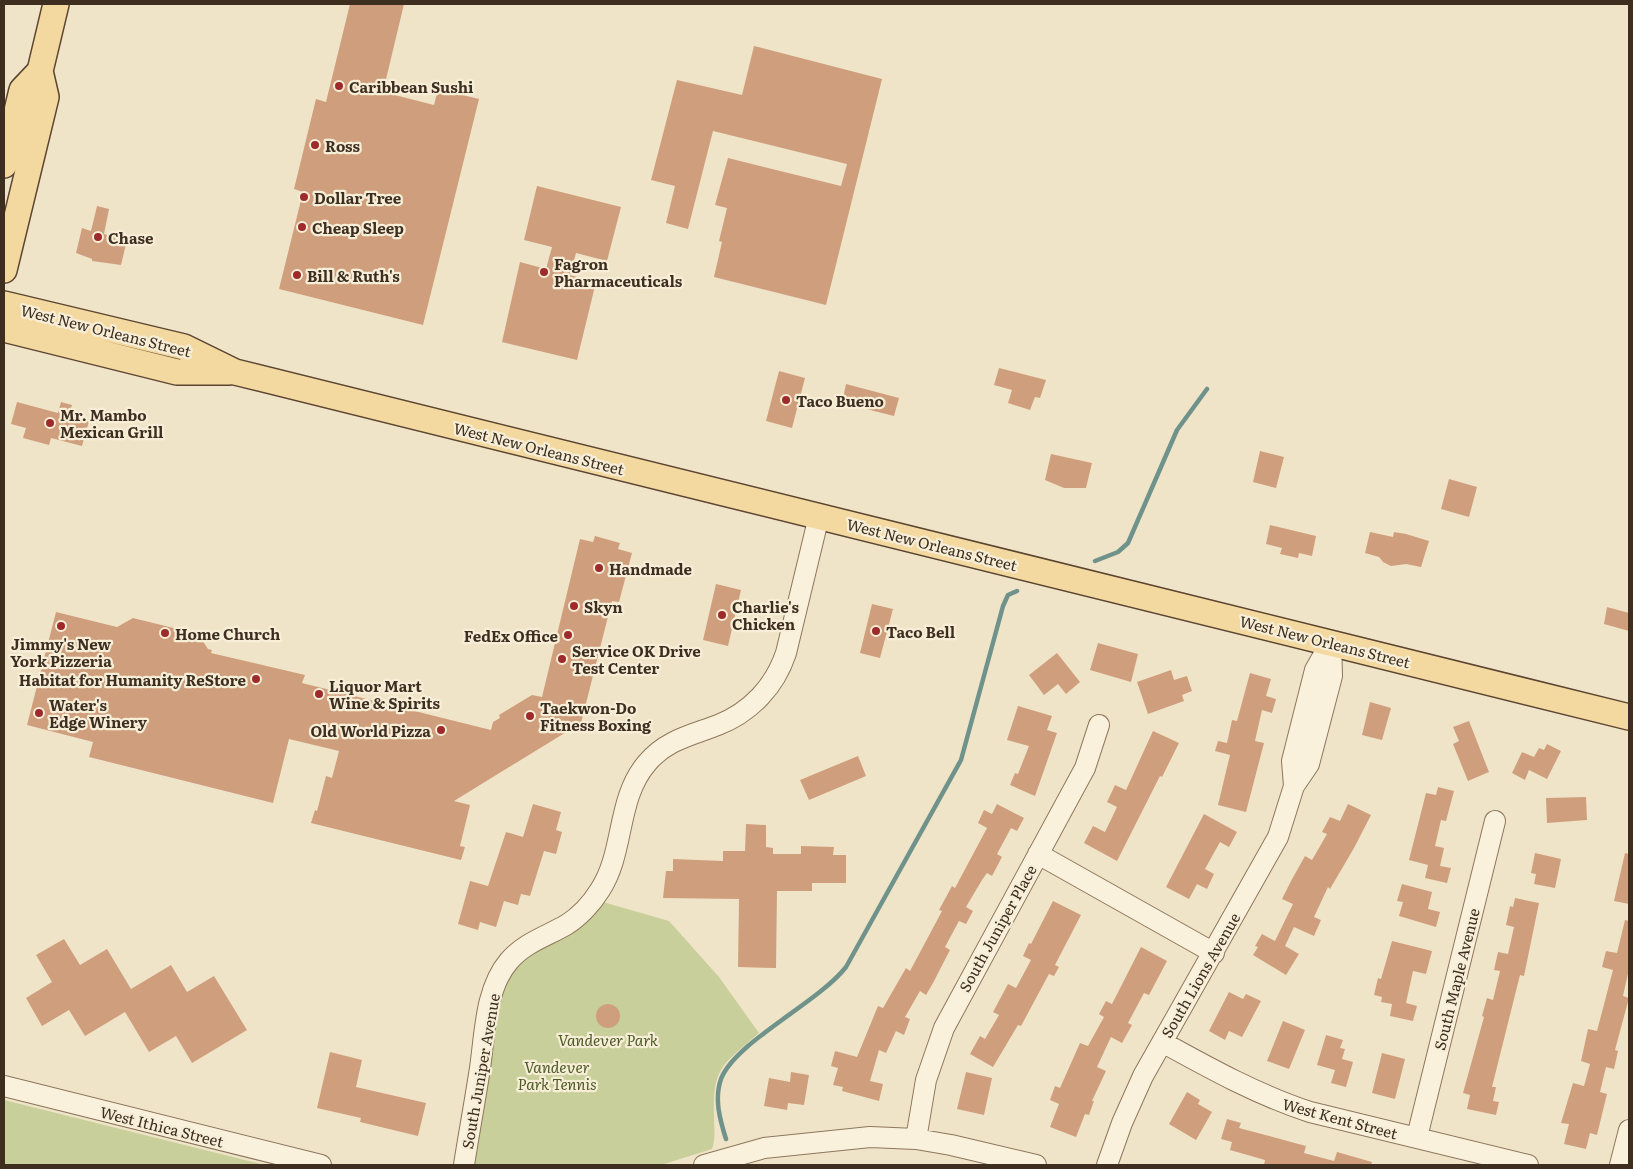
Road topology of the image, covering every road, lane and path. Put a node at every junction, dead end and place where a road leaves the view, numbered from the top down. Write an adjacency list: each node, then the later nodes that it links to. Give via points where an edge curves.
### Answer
1 (56, 4): 2 (main road)
2 (40, 71): 3 (main road, via 22,90); 4 (main road, via 46,97)
3 (4, 165)
4 (4, 270)
5 (4, 304): 7 (main road, West New Orleans Street, via 184,347)
6 (4, 329): 7 (main road, West New Orleans Street, via 177,372)
7 (235, 372): 8 (main road, West New Orleans Street)
8 (819, 516): 9 (main road, West New Orleans Street); 21 (street, South Juniper Avenue, via 786,653 768,689 743,712 676,739 647,763 626,804 601,889 567,924 520,950 500,973 489,1007)
9 (1331, 642): 10 (main road, West New Orleans Street); 14 (street, South Lions Avenue, via 1332,676 1309,764 1294,786 1278,837)
10 (1629, 717)
11 (1099, 725): 13 (street, South Juniper Place, via 1085,768)
12 (1495, 821): 18 (street, South Maple Avenue)
13 (1038, 854): 14 (street); 19 (street, South Juniper Place, via 944,1028 926,1080)
14 (1214, 952): 15 (street, South Lions Avenue)
15 (1162, 1042): 18 (street, West Kent Street, via 1276,1101); 24 (street, South Lions Avenue, via 1126,1115)
16 (4, 1086): 20 (street, West Ithica Street)
17 (1629, 1130): 26 (street)
18 (1417, 1137): 25 (street, West Kent Street)
19 (916, 1139): 22 (street, via 870,1137 764,1148); 23 (street)
20 (321, 1165)
21 (464, 1165)
22 (704, 1165)
23 (1036, 1165)
24 (1107, 1165)
25 (1528, 1165)
26 (1620, 1165)

